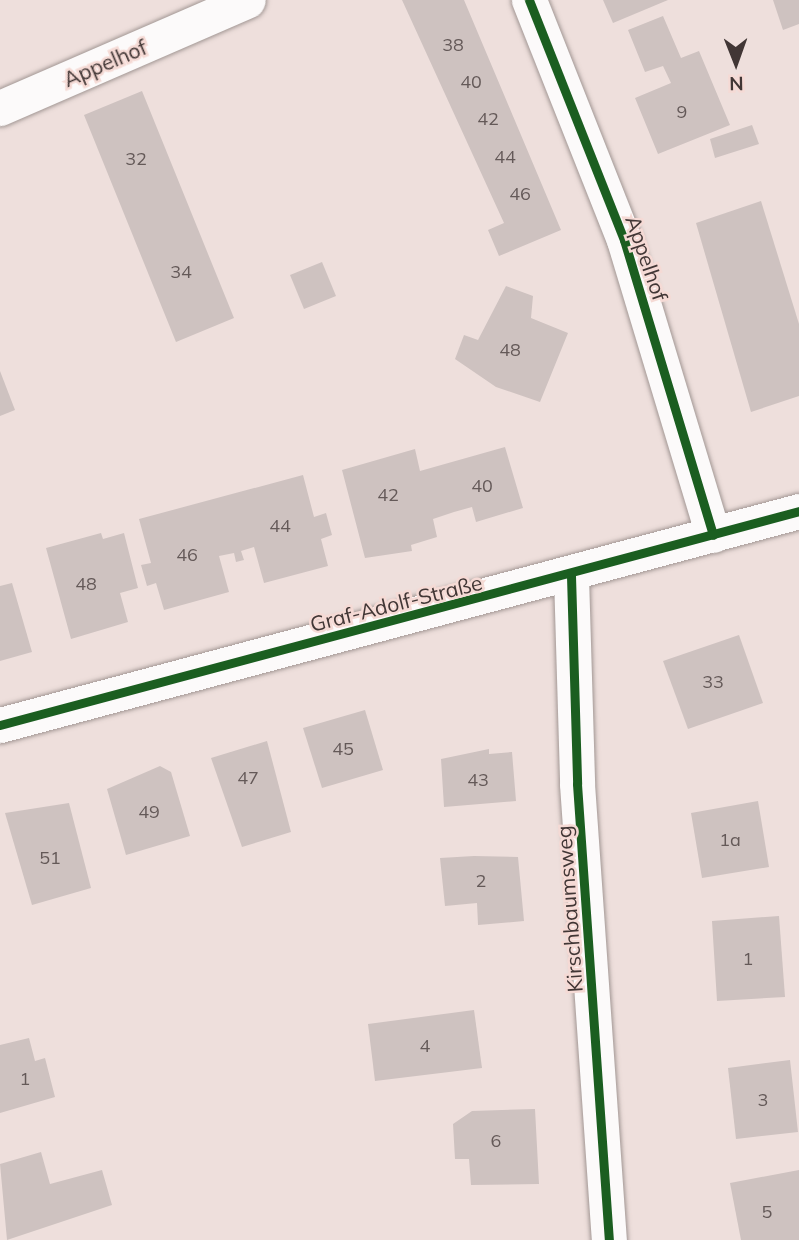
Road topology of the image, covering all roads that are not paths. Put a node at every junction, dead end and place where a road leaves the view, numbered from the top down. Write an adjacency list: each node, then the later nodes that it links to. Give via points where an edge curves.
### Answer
1 (248, 0): 3 (street, Appelhof)
2 (529, 0): 5 (street, Appelhof, via 624,240)
3 (0, 108)
4 (799, 511): 5 (street, Graf-Adolf-Straße)
5 (713, 534): 6 (street, Graf-Adolf-Straße)
6 (571, 576): 7 (street, Graf-Adolf-Straße); 8 (street, Kirschbaumsweg, via 578,784)
7 (0, 725)
8 (609, 1240)

